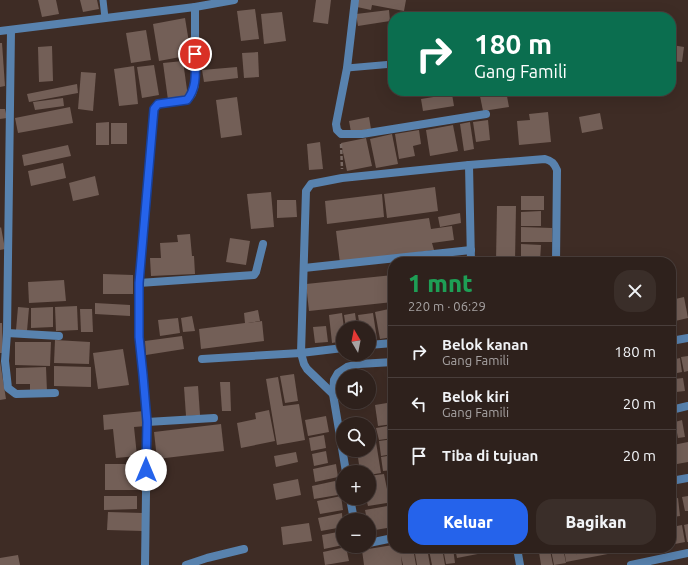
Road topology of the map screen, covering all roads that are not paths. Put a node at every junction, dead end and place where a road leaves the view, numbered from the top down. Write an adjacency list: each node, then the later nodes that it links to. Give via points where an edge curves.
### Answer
1 (103, 0): 5 (lane)
2 (234, 0): 4 (street)
3 (356, 0): 9 (street)
4 (195, 7): 5 (street); 19 (street, via 195,85 192,94 187,100 158,104 154,109)
5 (105, 18): 6 (street)
6 (11, 30): 7 (street); 20 (street)
7 (0, 31)
8 (388, 64): 9 (lane)
9 (347, 68): 10 (street, via 336,124 341,134 362,134)
10 (486, 114)
11 (470, 165): 13 (street); 16 (street, via 545,160 554,163 557,170); 18 (street, via 342,178 311,184 306,191)
12 (263, 244): 19 (street, via 254,275)
13 (471, 250): 14 (street); 15 (street)
14 (406, 257)
15 (471, 257)
16 (556, 257)
17 (388, 259): 18 (street)
18 (304, 268): 27 (street)
19 (139, 283): 36 (street, via 139,337)
20 (7, 333): 21 (street); 29 (street)
21 (59, 336)
22 (688, 338): 23 (street)
23 (676, 340)
24 (388, 343): 25 (street)
25 (376, 344)
26 (336, 349): 27 (street)
27 (302, 353): 28 (street); 32 (street, via 307,369)
28 (202, 359)
29 (3, 361): 31 (street, via 11,392)
30 (388, 362): 32 (street, via 359,364 338,373 334,380)
31 (55, 393)
32 (333, 394): 37 (street)
33 (688, 406): 34 (street)
34 (676, 409)
35 (214, 418): 36 (street)
36 (147, 422): 45 (street)
37 (345, 465)
38 (688, 478): 39 (street)
39 (676, 480)
40 (388, 539): 41 (street)
41 (376, 542)
42 (244, 549): 46 (street)
43 (518, 553): 47 (street)
44 (688, 553): 48 (street)
45 (146, 565)
46 (186, 565)
47 (520, 565)
48 (631, 565)

